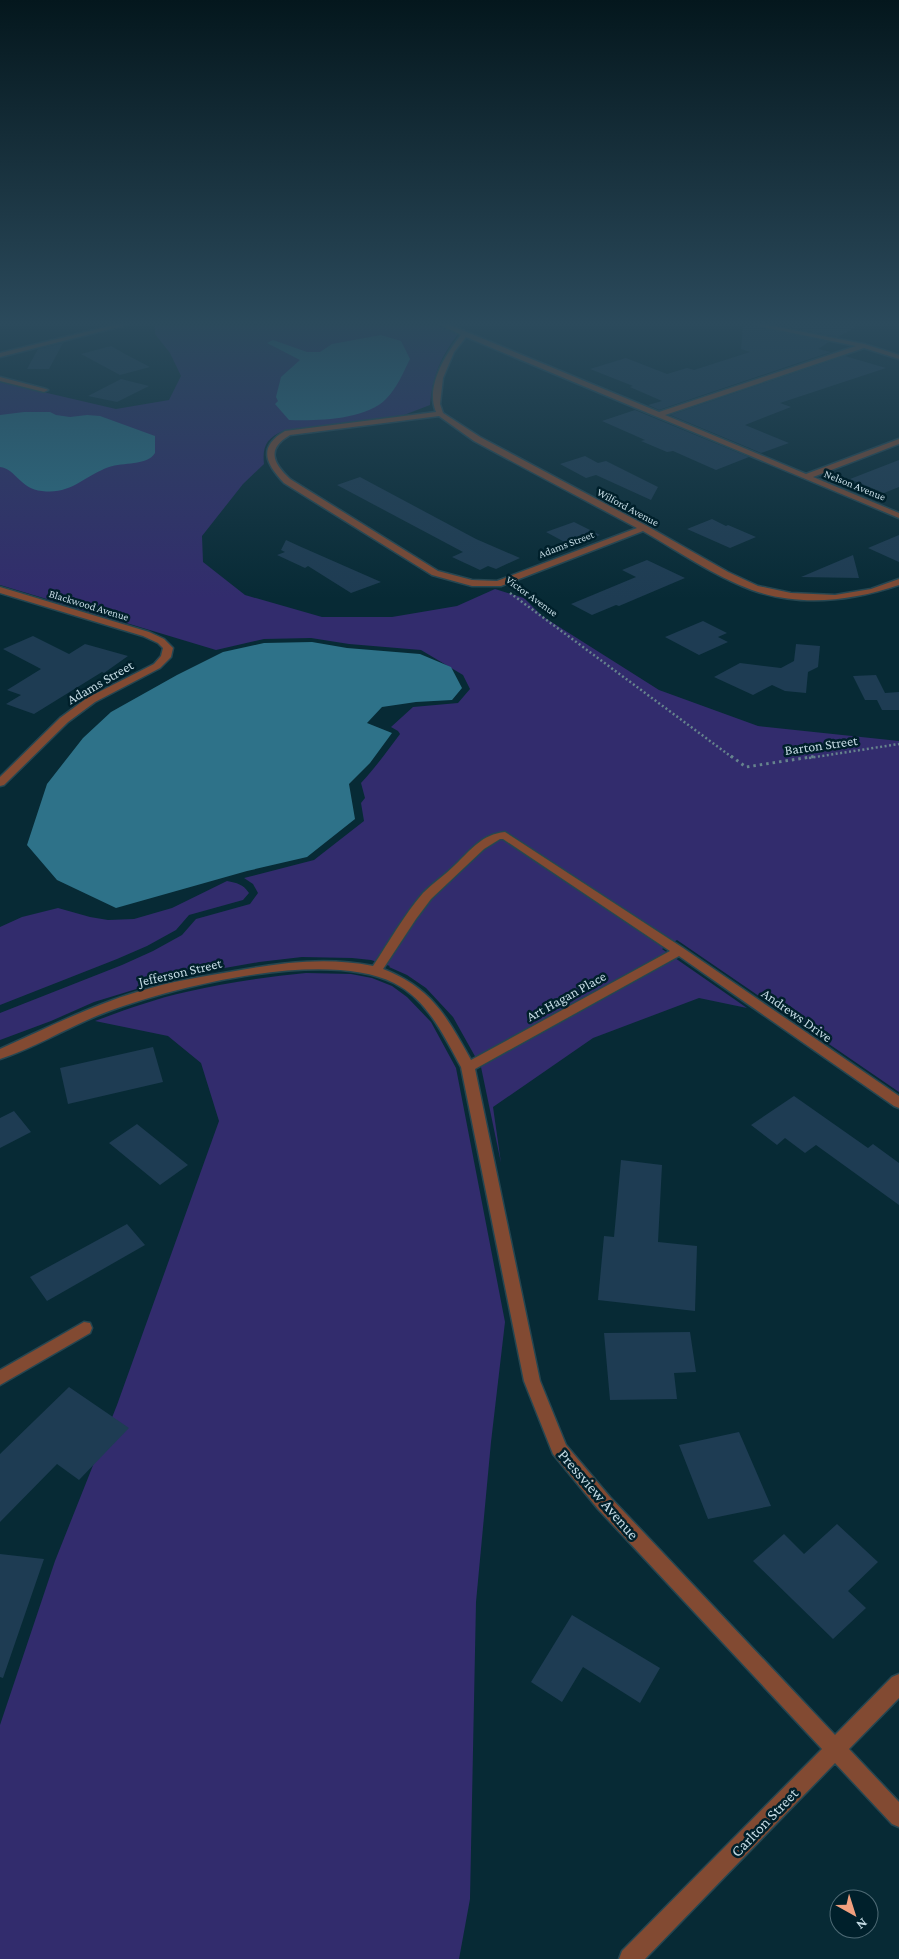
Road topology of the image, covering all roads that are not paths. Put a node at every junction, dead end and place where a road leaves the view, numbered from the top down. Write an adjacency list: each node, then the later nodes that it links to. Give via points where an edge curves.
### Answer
1 (421, 416): 9 (street, Victor Avenue, via 288,433 272,444 272,463 287,480 435,573 472,583)
2 (444, 416): 7 (street, Wilford Avenue, via 477,439)
3 (661, 416): 5 (street, Nelson Avenue)
4 (899, 441): 5 (street)
5 (806, 477): 6 (street, Nelson Avenue)
6 (899, 516)
7 (644, 528): 8 (street, Wilford Avenue, via 755,588 791,596 835,598); 9 (street, Adams Street)
8 (899, 582)
9 (498, 584)
10 (0, 590): 11 (street, Blackwood Avenue, via 146,634)
11 (168, 648): 12 (street, Adams Street, via 166,657 158,666 91,700 64,720)
12 (0, 783)
13 (679, 951): 14 (street, Andrews Drive, via 505,835 495,835 436,887 410,919); 16 (street, Art Hagan Place); 17 (street, Andrews Drive)
14 (376, 971): 15 (street, Jefferson Street, via 352,966 305,965 182,984 140,995 90,1014); 16 (street, Pressview Avenue, via 399,980 416,992 442,1019)
15 (0, 1054)
16 (468, 1067): 21 (street, Pressview Avenue, via 532,1382 559,1449 604,1503)
17 (899, 1103)
18 (84, 1328): 19 (street)
19 (0, 1378)
20 (899, 1684): 21 (street, Carlton Street)
21 (835, 1750): 22 (street, Pressview Avenue); 23 (street, Carlton Street)
22 (899, 1818)
23 (630, 1959)

